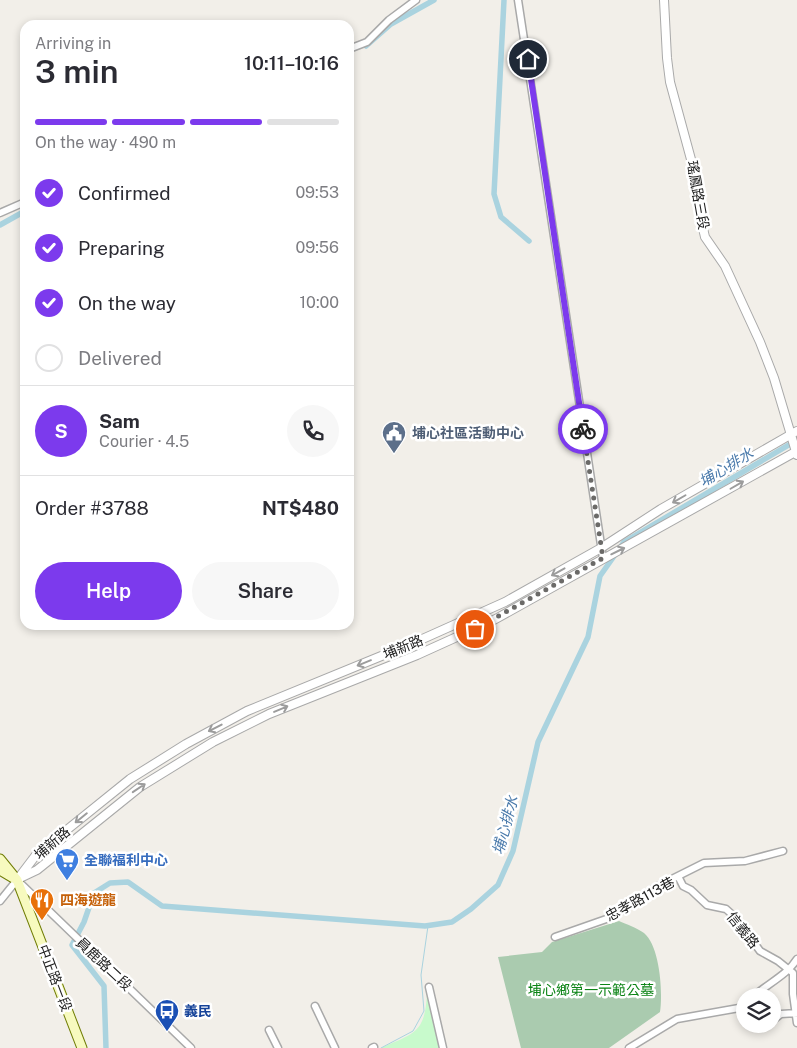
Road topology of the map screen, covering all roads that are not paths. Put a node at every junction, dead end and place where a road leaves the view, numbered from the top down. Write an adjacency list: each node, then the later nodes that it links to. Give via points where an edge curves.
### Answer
1 (416, 0): 4 (street, via 388,20 367,42)
2 (518, 0): 9 (street)
3 (664, 0): 7 (street, 瑤鳳路三段, via 670,82 692,163 705,237 726,266 755,329)
4 (354, 47)
5 (20, 204): 6 (street)
6 (0, 213)
7 (794, 433): 8 (street, 瑤鳳路三段); 9 (street, 埔新路, one-way to 9, via 661,509)
8 (797, 452): 10 (street, 埔新路, one-way to 8)
9 (601, 548): 10 (street); 15 (street, 埔新路, one-way to 15, via 497,606 247,711 186,744 130,779 43,849)
10 (603, 558): 15 (street, 埔新路, one-way to 10, via 37,870 140,788 213,742 269,714 492,621)
11 (783, 851): 14 (street, 忠孝路113巷, via 745,861 704,864)
12 (0, 859): 15 (main road, 中正路一段)
13 (0, 870): 15 (main road)
14 (679, 878): 17 (street, 忠孝路113巷, via 656,888 612,917); 19 (street, 信義路, via 683,886 707,905 726,909 760,951)
15 (17, 880): 16 (street); 28 (main road, 中正路一段); 29 (street, 員鹿路二段)
16 (0, 901)
17 (556, 937)
18 (797, 959): 19 (street)
19 (790, 970): 21 (street); 24 (street, via 793,973)
20 (429, 987): 32 (street)
21 (763, 988)
22 (315, 1006): 31 (street)
23 (736, 1009): 33 (street, via 677,1019)
24 (796, 1013): 25 (street); 26 (street)
25 (781, 1014)
26 (797, 1023)
27 (269, 1030): 30 (street)
28 (82, 1048)
29 (191, 1048)
30 (278, 1048)
31 (335, 1048)
32 (443, 1048)
33 (629, 1048)

